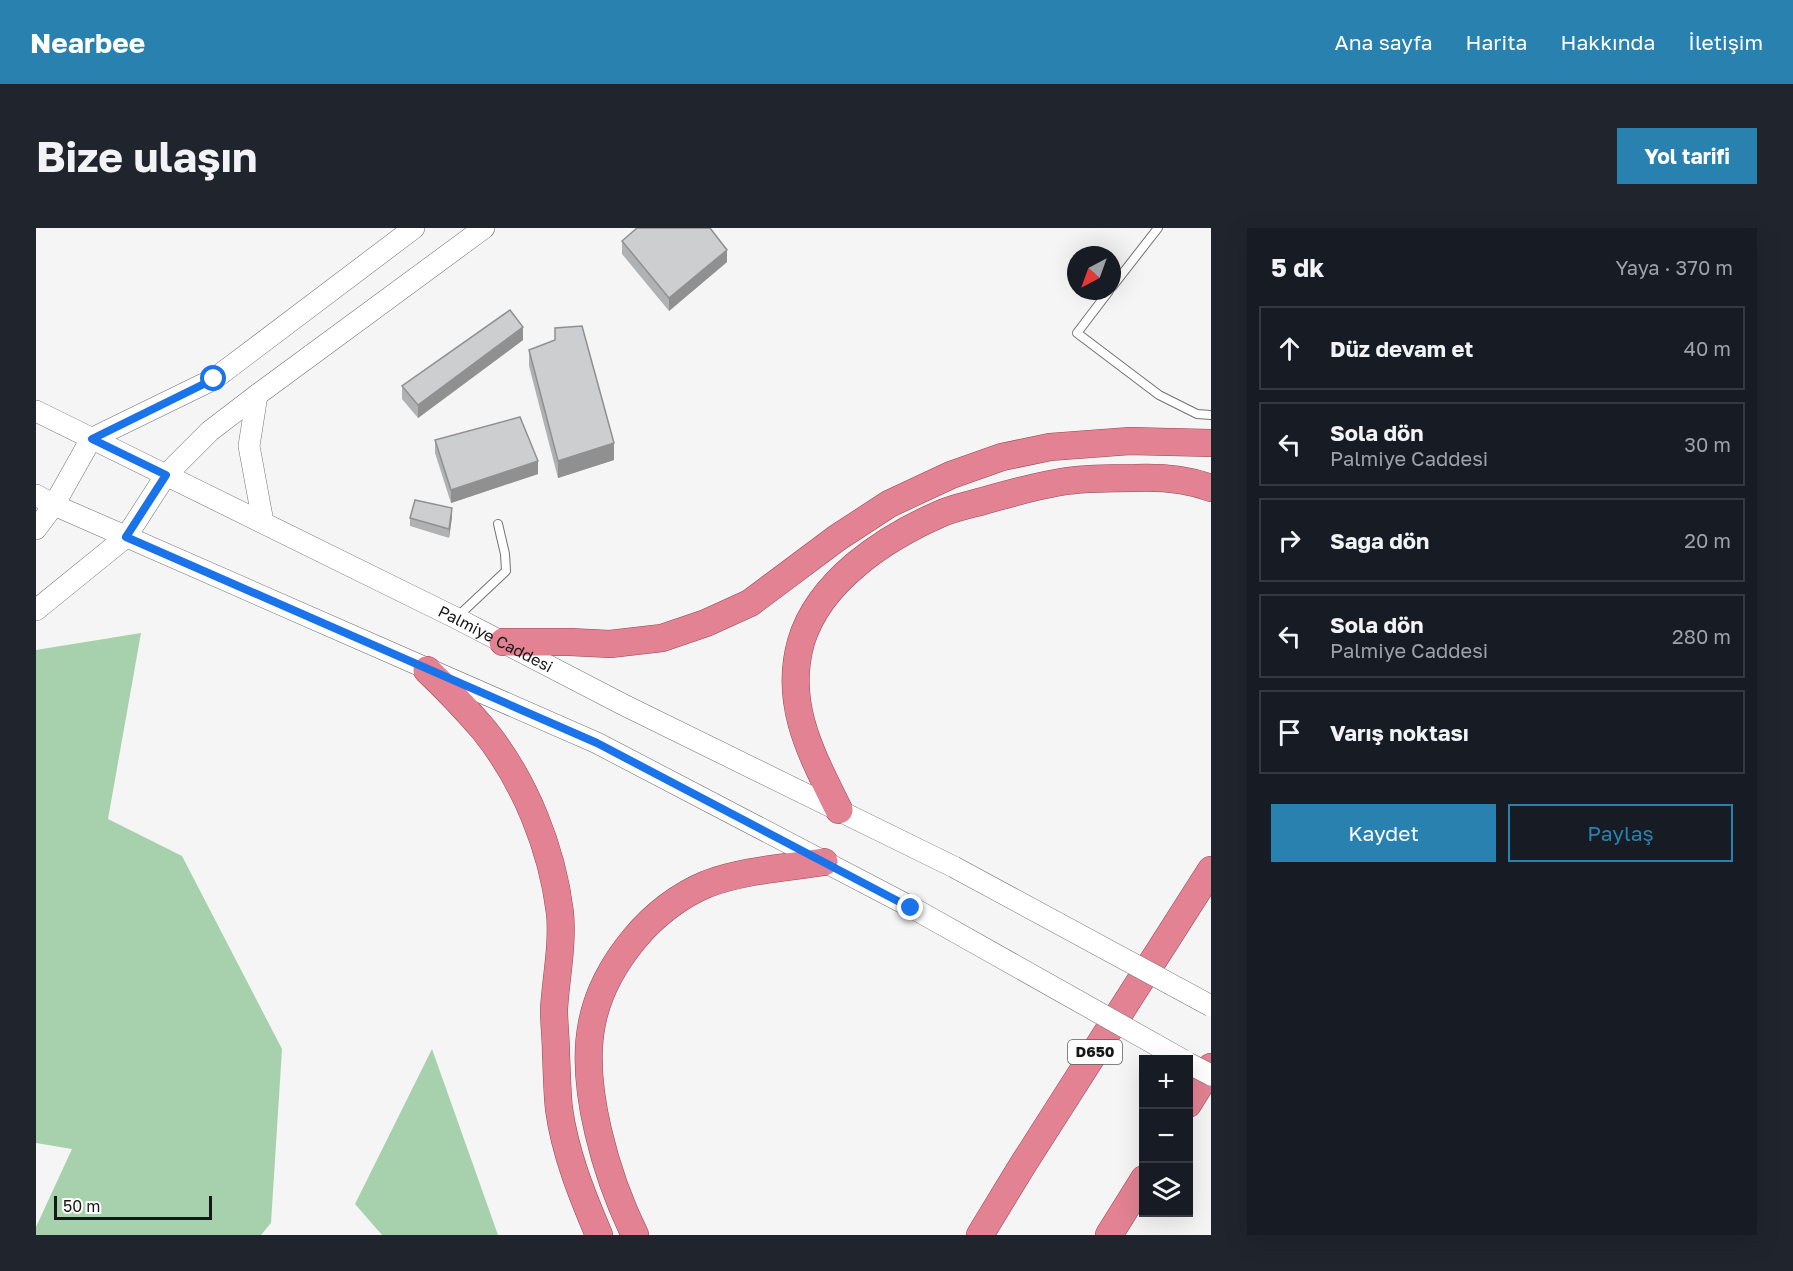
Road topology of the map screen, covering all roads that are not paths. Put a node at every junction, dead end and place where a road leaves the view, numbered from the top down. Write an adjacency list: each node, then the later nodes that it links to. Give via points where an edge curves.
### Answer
1 (414, 228): 9 (street, via 214,379)
2 (484, 228): 6 (street)
3 (1158, 228): 4 (lane)
4 (1121, 275)
5 (1102, 300): 8 (lane, via 1077,333 1159,395 1197,414)
6 (257, 395): 11 (street, via 210,431); 14 (street, via 249,446)
7 (36, 411): 9 (street, Palmiye Caddesi)
8 (1211, 415)
9 (92, 439): 11 (street, Palmiye Caddesi); 13 (street)
10 (1211, 443): 20 (highway, via 1120,442 1050,447 1002,457 889,504 750,603 706,623 662,638 610,644)
11 (166, 475): 14 (street, Palmiye Caddesi); 17 (street)
12 (1211, 488): 22 (highway, via 1155,477 1068,481 1023,490 942,513 889,542 845,573 812,617 801,642 796,695 812,755)
13 (45, 500): 16 (street); 17 (street)
14 (263, 522): 19 (street, Palmiye Caddesi)
15 (498, 524): 19 (lane, via 506,571)
16 (36, 529)
17 (126, 537): 18 (street); 21 (street)
18 (36, 610)
19 (456, 618): 20 (street, Palmiye Caddesi)
20 (503, 642): 22 (street, Palmiye Caddesi)
21 (428, 670): 23 (street, via 597,743); 32 (highway, via 459,701 509,767 544,842 560,915 554,1010 559,1109 569,1157)
22 (839, 810): 25 (street, Palmiye Caddesi, bridge, via 954,867)
23 (824, 862): 26 (street, bridge); 33 (highway, via 733,876 690,893 655,916 623,951 610,974 592,1023 590,1082 600,1139)
24 (1211, 870): 34 (highway, D650)
25 (1211, 1006)
26 (1176, 1055)
27 (1193, 1066): 29 (street, bridge)
28 (1211, 1067): 30 (highway)
29 (1211, 1075)
30 (1193, 1096)
31 (1139, 1186): 35 (highway)
32 (599, 1235)
33 (635, 1235)
34 (980, 1235)
35 (1109, 1235)

